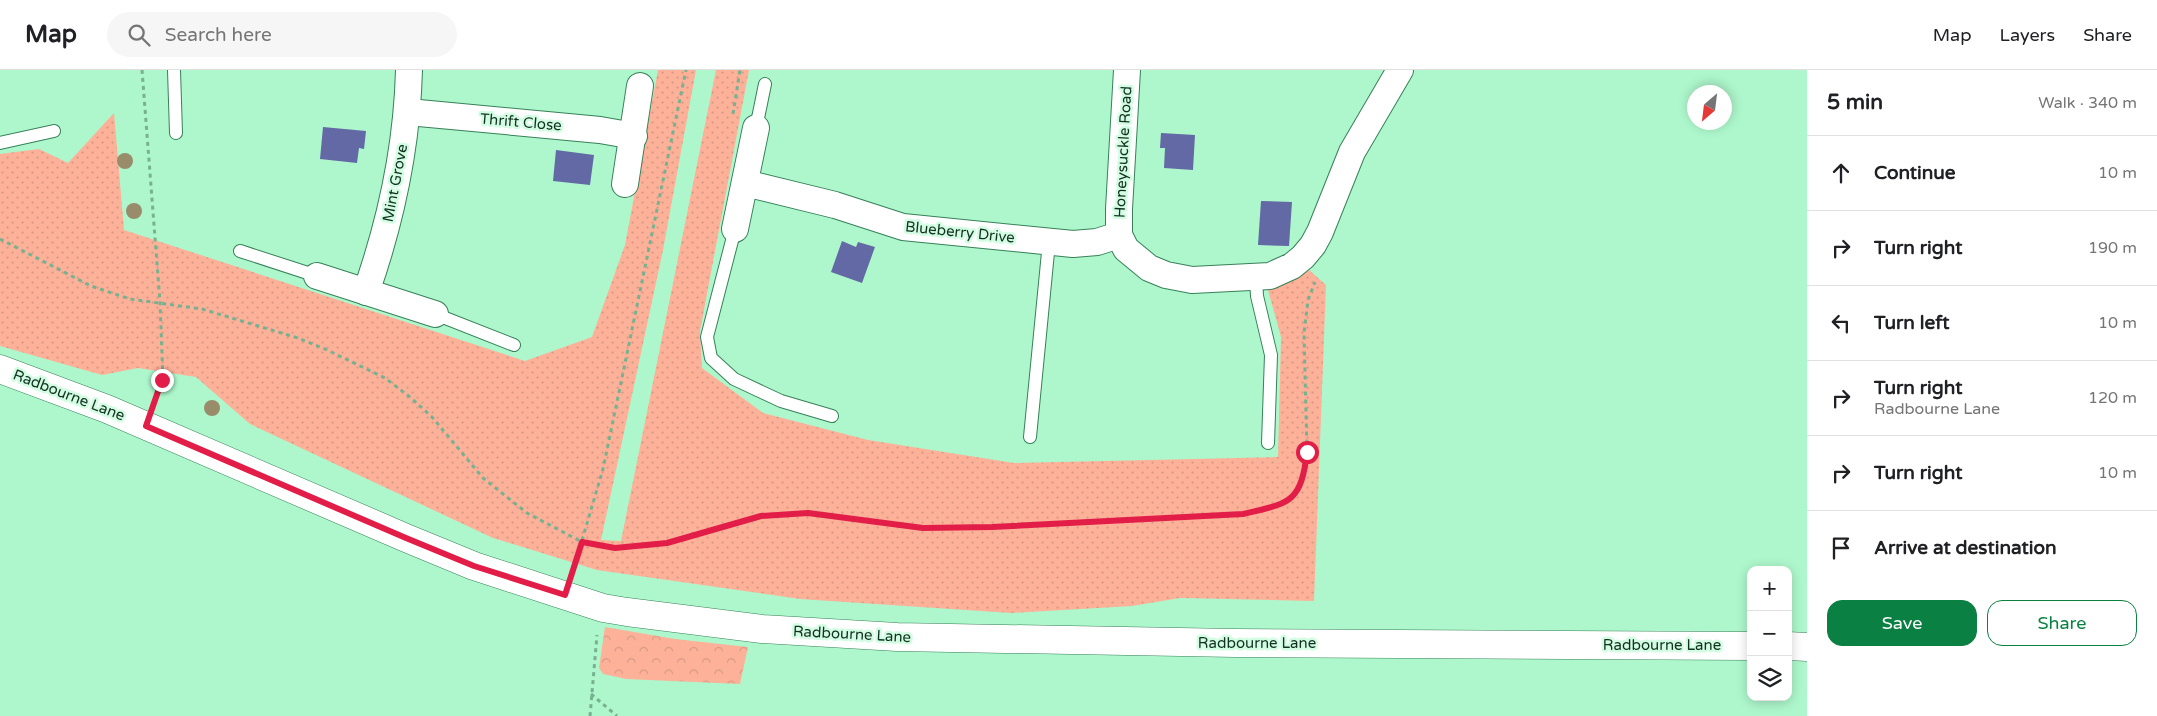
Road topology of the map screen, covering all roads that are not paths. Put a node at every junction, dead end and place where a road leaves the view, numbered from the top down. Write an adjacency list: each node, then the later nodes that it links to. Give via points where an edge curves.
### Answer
1 (174, 70): 10 (lane)
2 (408, 70): 7 (street, Mint Grove)
3 (1127, 70): 16 (street, Honeysuckle Road)
4 (1400, 70): 20 (street, Honeysuckle Road, via 1352,152 1313,245 1292,266)
5 (765, 84): 8 (lane)
6 (640, 86): 11 (street)
7 (408, 112): 11 (street, Thrift Close); 21 (street, Mint Grove, via 390,213)
8 (756, 128): 13 (street)
9 (54, 131): 12 (lane)
10 (176, 133)
11 (634, 136): 14 (street)
12 (0, 143)
13 (745, 183): 15 (street); 17 (street, Blueberry Drive, via 835,205 903,227)
14 (625, 184)
15 (735, 229): 25 (lane, via 707,337 711,358 734,379 781,401)
16 (1119, 235): 17 (street, Blueberry Drive, via 1097,242); 20 (street, Honeysuckle Road, via 1135,258 1166,275 1192,280)
17 (1049, 242): 26 (lane)
18 (240, 251): 19 (lane)
19 (317, 276): 21 (street)
20 (1256, 279): 27 (lane, via 1271,355)
21 (366, 292): 22 (street)
22 (435, 314): 23 (lane)
23 (514, 345)
24 (0, 369): 28 (street, Radbourne Lane, via 108,408 474,566 603,608 762,629 897,637)
25 (832, 416)
26 (1030, 437)
27 (1268, 443)
28 (1747, 646)
29 (1792, 646): 30 (street)
30 (1807, 647)

